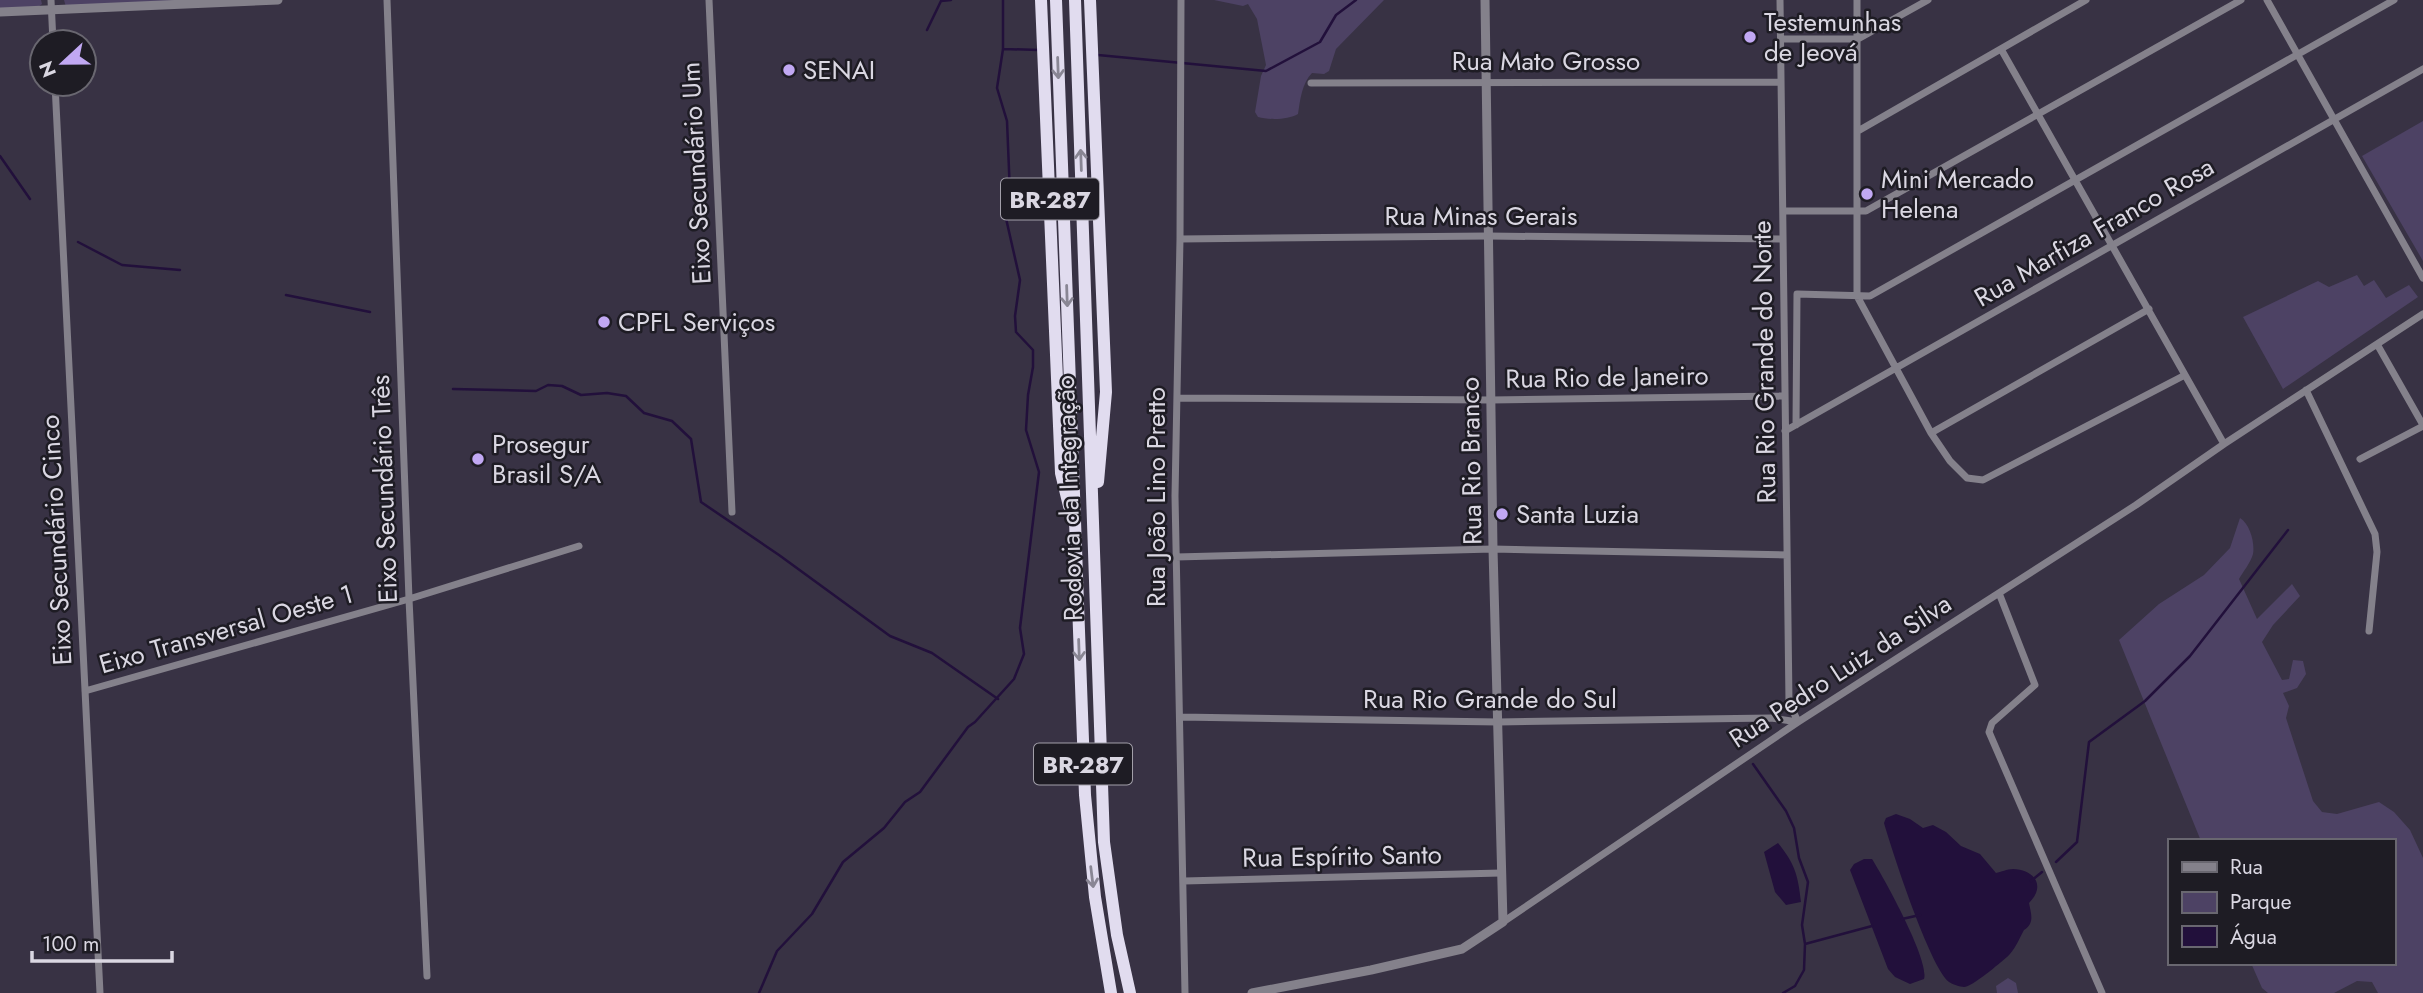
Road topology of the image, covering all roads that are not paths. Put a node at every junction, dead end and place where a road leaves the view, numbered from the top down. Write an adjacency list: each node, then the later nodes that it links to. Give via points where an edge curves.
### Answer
1 (278, 0): 17 (street)
2 (387, 0): 64 (street, Eixo Secundário Três)
3 (709, 0): 56 (street, Eixo Secundário Um)
4 (1041, 0): 58 (highway, BR-287, via 1061,473)
5 (1056, 0): 58 (highway, Rodovia da Integração / BR-287, one-way to 58)
6 (1075, 0): 57 (highway, Rodovia da Integração / BR-287, one-way to 6)
7 (1090, 0): 57 (highway, BR-287, via 1106,392)
8 (1181, 0): 36 (street, Rua João Lino Pretto)
9 (1485, 0): 25 (street, Rua Rio Branco)
10 (1780, 0): 20 (street, Rua Rio Grande do Norte)
11 (1857, 0): 21 (street)
12 (1928, 0): 21 (street)
13 (2086, 0): 22 (street)
14 (2241, 0): 29 (street)
15 (2267, 0): 23 (street)
16 (2394, 0): 23 (street)
17 (51, 5): 18 (street); 19 (street)
18 (0, 12)
19 (52, 28)
20 (1781, 39): 21 (street); 26 (street, Rua Rio Grande do Norte)
21 (1858, 39): 31 (street)
22 (2001, 49): 29 (street); 31 (street)
23 (2298, 55): 30 (street); 32 (street)
24 (2423, 69): 30 (street, Rua Marfiza Franco Rosa)
25 (1485, 82): 26 (street, Rua Mato Grosso); 27 (street, Rua Mato Grosso); 35 (street, Rua Rio Branco)
26 (1781, 82): 33 (street, Rua Rio Grande do Norte)
27 (1311, 83)
28 (56, 98): 66 (street, Eixo Secundário Cinco)
29 (2039, 114): 32 (street); 34 (street, via 1866,211)
30 (2334, 120): 38 (street, Rua Marfiza Franco Rosa); 39 (street)
31 (1858, 131): 34 (street)
32 (2076, 180): 38 (street); 40 (street, via 1870,296)
33 (1783, 211): 34 (street); 37 (street, Rua Rio Grande do Norte)
34 (1857, 211): 40 (street)
35 (1488, 236): 36 (street, Rua Minas Gerais); 37 (street, Rua Minas Gerais); 49 (street, Rua Rio Branco)
36 (1180, 239): 48 (street, Rua João Lino Pretto)
37 (1783, 239): 47 (street, Rua Rio Grande do Norte)
38 (2113, 246): 41 (street); 44 (street, Rua Marfiza Franco Rosa)
39 (2423, 278)
40 (1857, 296): 44 (street); 50 (street, via 1797,294)
41 (2149, 309): 45 (street); 53 (street)
42 (2423, 314): 43 (street, Rua Pedro Luiz da Silva)
43 (2377, 344): 46 (street, Rua Pedro Luiz da Silva); 51 (street)
44 (1896, 368): 50 (street, Rua Marfiza Franco Rosa); 53 (street)
45 (2185, 375): 53 (street, via 1983,480 1967,478); 54 (street)
46 (2306, 390): 54 (street, Rua Pedro Luiz da Silva); 65 (street, via 2375,534)
47 (1785, 396): 49 (street, Rua Rio de Janeiro); 52 (street, Rua Rio Grande do Norte)
48 (1177, 398): 49 (street, Rua Rio de Janeiro); 62 (street, Rua João Lino Pretto)
49 (1491, 400): 60 (street, Rua Rio Branco)
50 (1796, 425): 52 (street, Rua Marfiza Franco Rosa)
51 (2423, 425): 55 (street)
52 (1786, 431): 61 (street, Rua Rio Grande do Norte)
53 (1931, 433)
54 (2224, 444): 63 (street, Rua Pedro Luiz da Silva)
55 (2360, 459)
56 (732, 512)
57 (1093, 531): 76 (highway, Rodovia da Integração / BR-287, via 1104,842)
58 (1075, 533): 75 (highway, Rodovia da Integração / BR-287, one-way to 75, via 1087,834)
59 (579, 546): 64 (street, Eixo Transversal Oeste 1)
60 (1493, 550): 61 (street); 62 (street); 68 (street, Rua Rio Branco)
61 (1787, 555): 69 (street, Rua Rio Grande do Norte, via 1789,702)
62 (1176, 557): 67 (street, Rua João Lino Pretto)
63 (1999, 593): 69 (street, Rua Pedro Luiz da Silva); 79 (street, via 2035,685 1992,723 1989,732)
64 (409, 599): 66 (street, Eixo Transversal Oeste 1); 73 (street, Eixo Secundário Três)
65 (2370, 631)
66 (85, 691): 74 (street, Eixo Secundário Cinco)
67 (1180, 717): 68 (street, Rua Rio Grande do Sul); 71 (street, Rua João Lino Pretto)
68 (1498, 722): 69 (street, Rua Rio Grande do Sul, via 1771,718); 70 (street, Rua Rio Branco)
69 (1798, 722): 72 (street, Rua Pedro Luiz da Silva)
70 (1502, 873): 71 (street, Rua Espírito Santo); 72 (street, Rua Rio Branco)
71 (1184, 881): 77 (street, Rua João Lino Pretto)
72 (1503, 922): 78 (street, Rua Pedro Luiz da Silva, via 1462,949)
73 (427, 976)
74 (100, 993)
75 (1111, 993)
76 (1130, 993)
77 (1185, 993)
78 (1252, 993)
79 (2102, 993)

